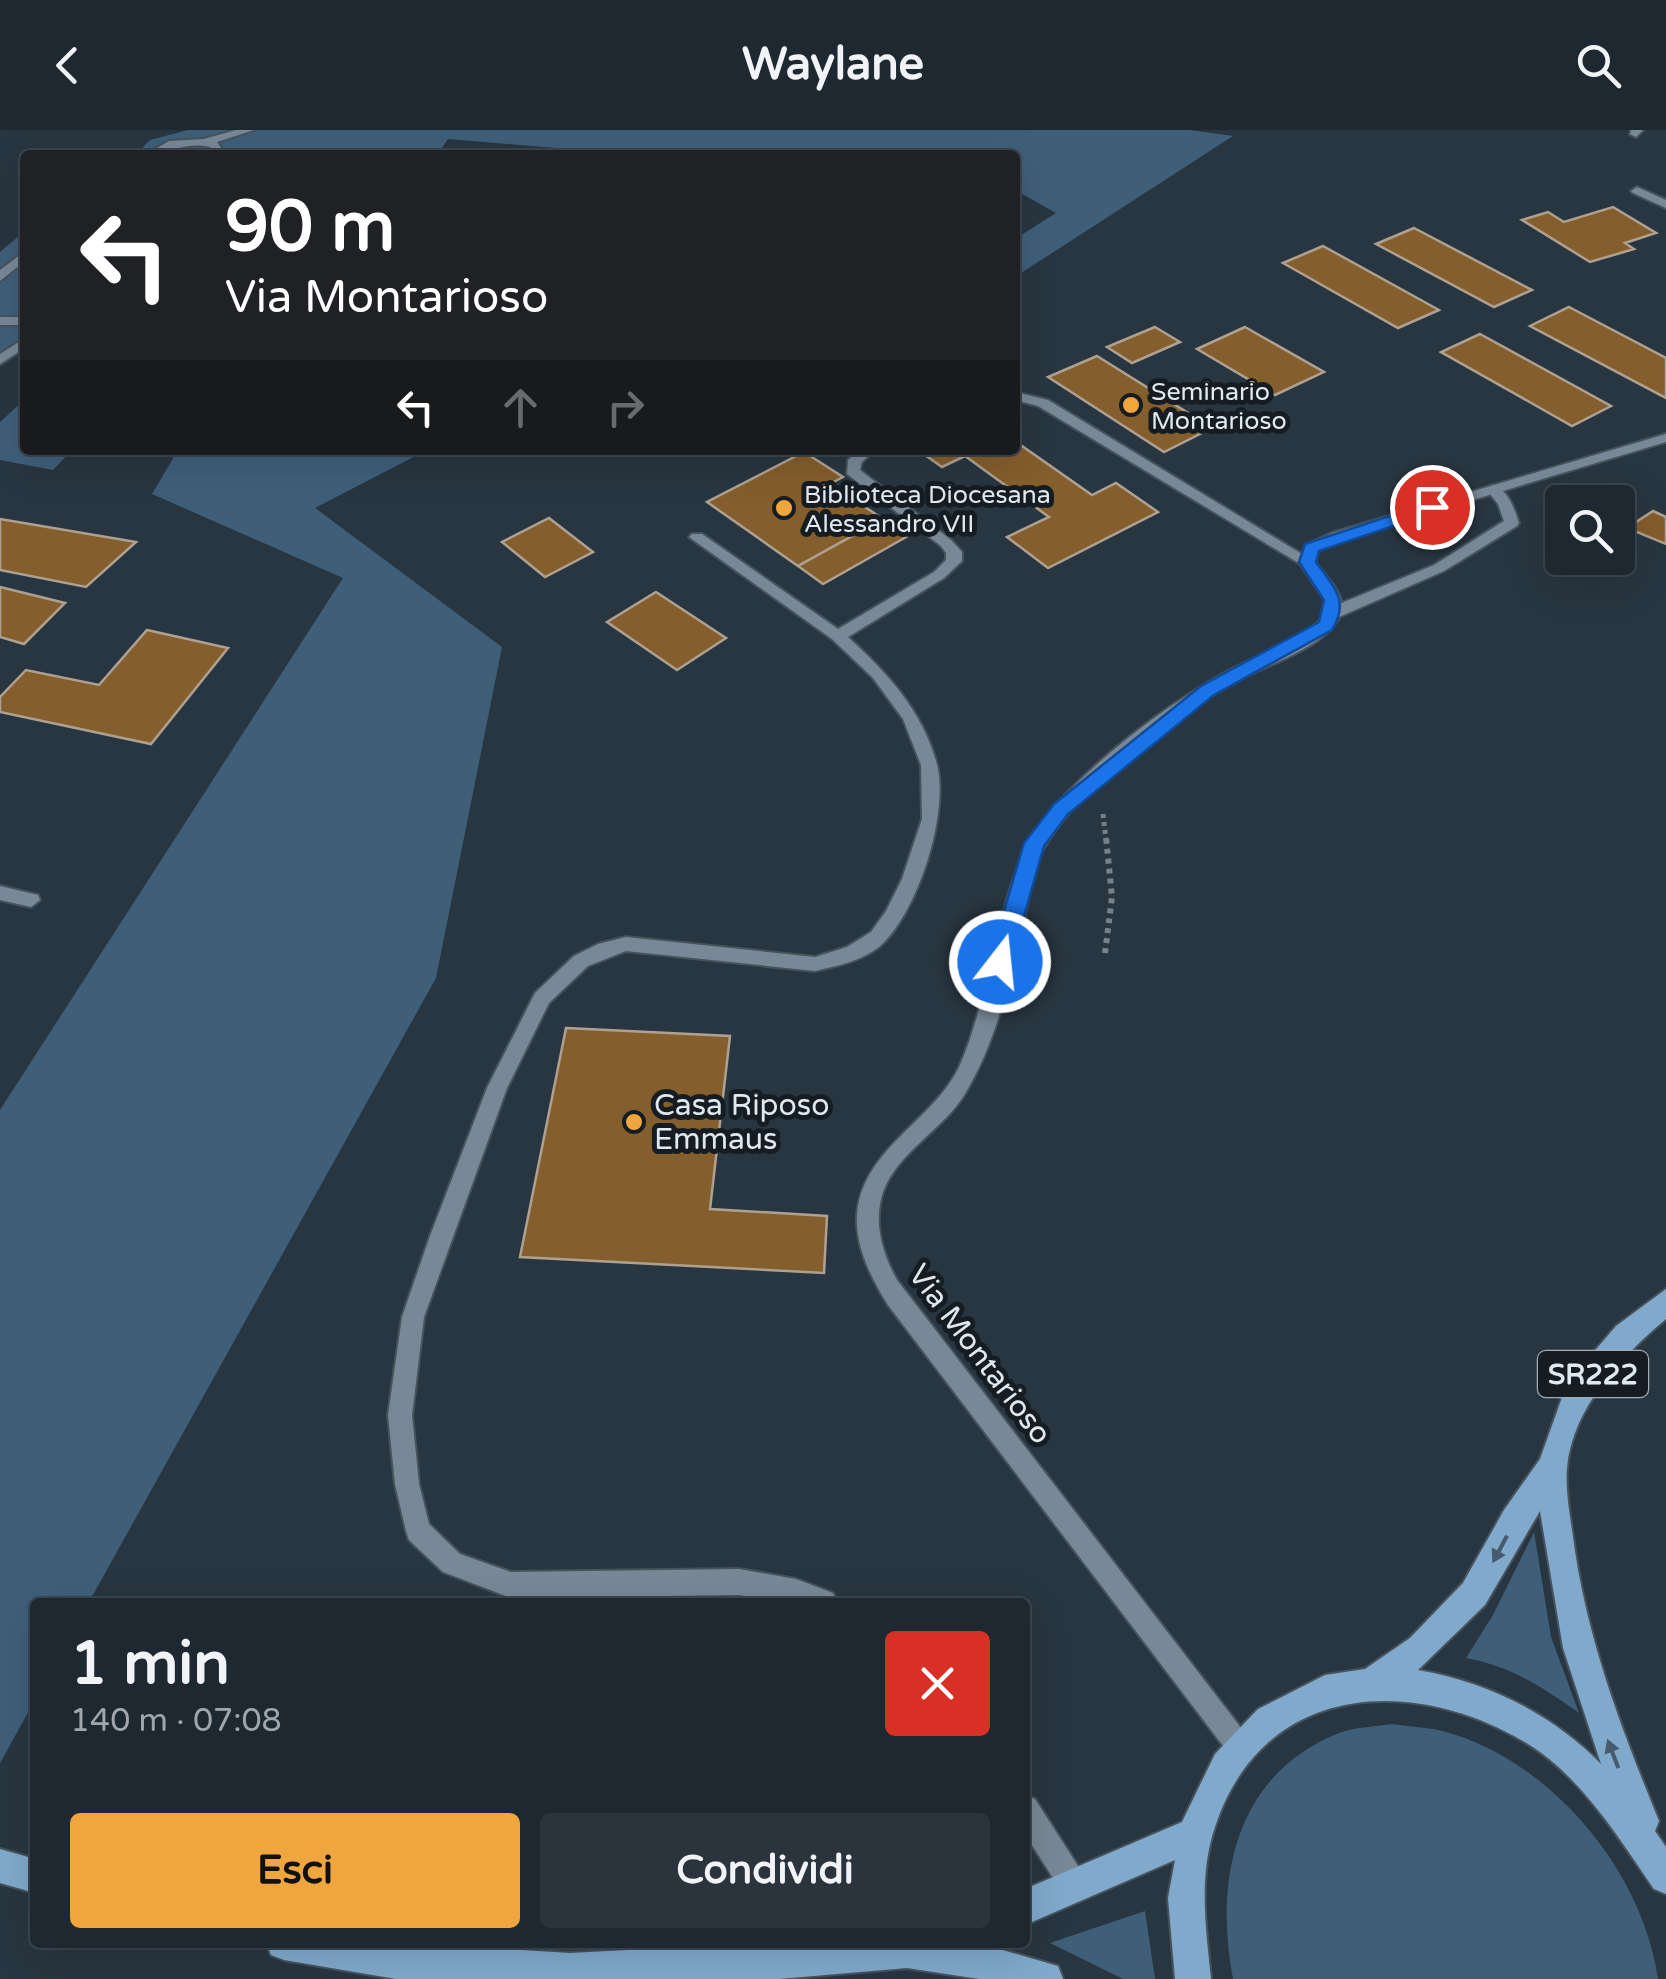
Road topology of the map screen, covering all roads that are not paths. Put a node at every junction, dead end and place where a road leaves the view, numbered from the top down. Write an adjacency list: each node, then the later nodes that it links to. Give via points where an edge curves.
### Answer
1 (250, 130): 2 (street); 5 (street)
2 (206, 142): 3 (street); 4 (street)
3 (160, 150)
4 (217, 150)
5 (226, 150)
6 (1637, 191): 7 (street)
7 (1666, 204)
8 (20, 258): 9 (street)
9 (0, 276)
10 (0, 325): 11 (street)
11 (0, 348)
12 (1020, 397): 17 (street, via 1043,403 1148,462)
13 (1666, 438): 15 (street)
14 (862, 455): 19 (street, via 852,471 946,543 954,561)
15 (1493, 489): 17 (street, via 1326,540 1311,548); 18 (street, Via Montarioso, via 1512,523 1439,568)
16 (697, 537): 19 (street)
17 (1308, 562): 18 (street, via 1331,594)
18 (1333, 613): 26 (street, Via Montarioso, via 1315,634 1208,690 1061,809 1034,843 964,1078 880,1178 869,1205 868,1232 881,1274 916,1327)
19 (838, 636): 24 (street, via 891,686 922,732 934,802 919,863 884,934 844,958 815,964 626,944 605,949 561,977 542,998 497,1088 440,1236 413,1318 400,1415 418,1531 452,1563 510,1586 739,1582)
20 (0, 892): 21 (street)
21 (31, 900)
22 (1666, 1302): 23 (main road, SR222, via 1590,1378 1574,1402)
23 (1552, 1466): 25 (main road, one-way to 25, via 1453,1620); 31 (main road, one-way to 23, via 1586,1678 1554,1533)
24 (813, 1598)
25 (1376, 1681): 26 (main road, via 1325,1690 1279,1711); 31 (main road, via 1457,1692 1536,1730 1609,1794)
26 (1239, 1746): 28 (main road, via 1212,1786)
27 (1030, 1817): 32 (street)
28 (1192, 1836): 32 (main road); 38 (main road, via 1183,1934)
29 (0, 1866): 30 (main road)
30 (30, 1875)
31 (1666, 1876)
32 (1075, 1887): 33 (main road)
33 (1030, 1905)
34 (319, 1948): 35 (main road, via 412,1964 570,1970 710,1967)
35 (898, 1948)
36 (926, 1948): 37 (main road)
37 (1045, 1979)
38 (1193, 1979)

